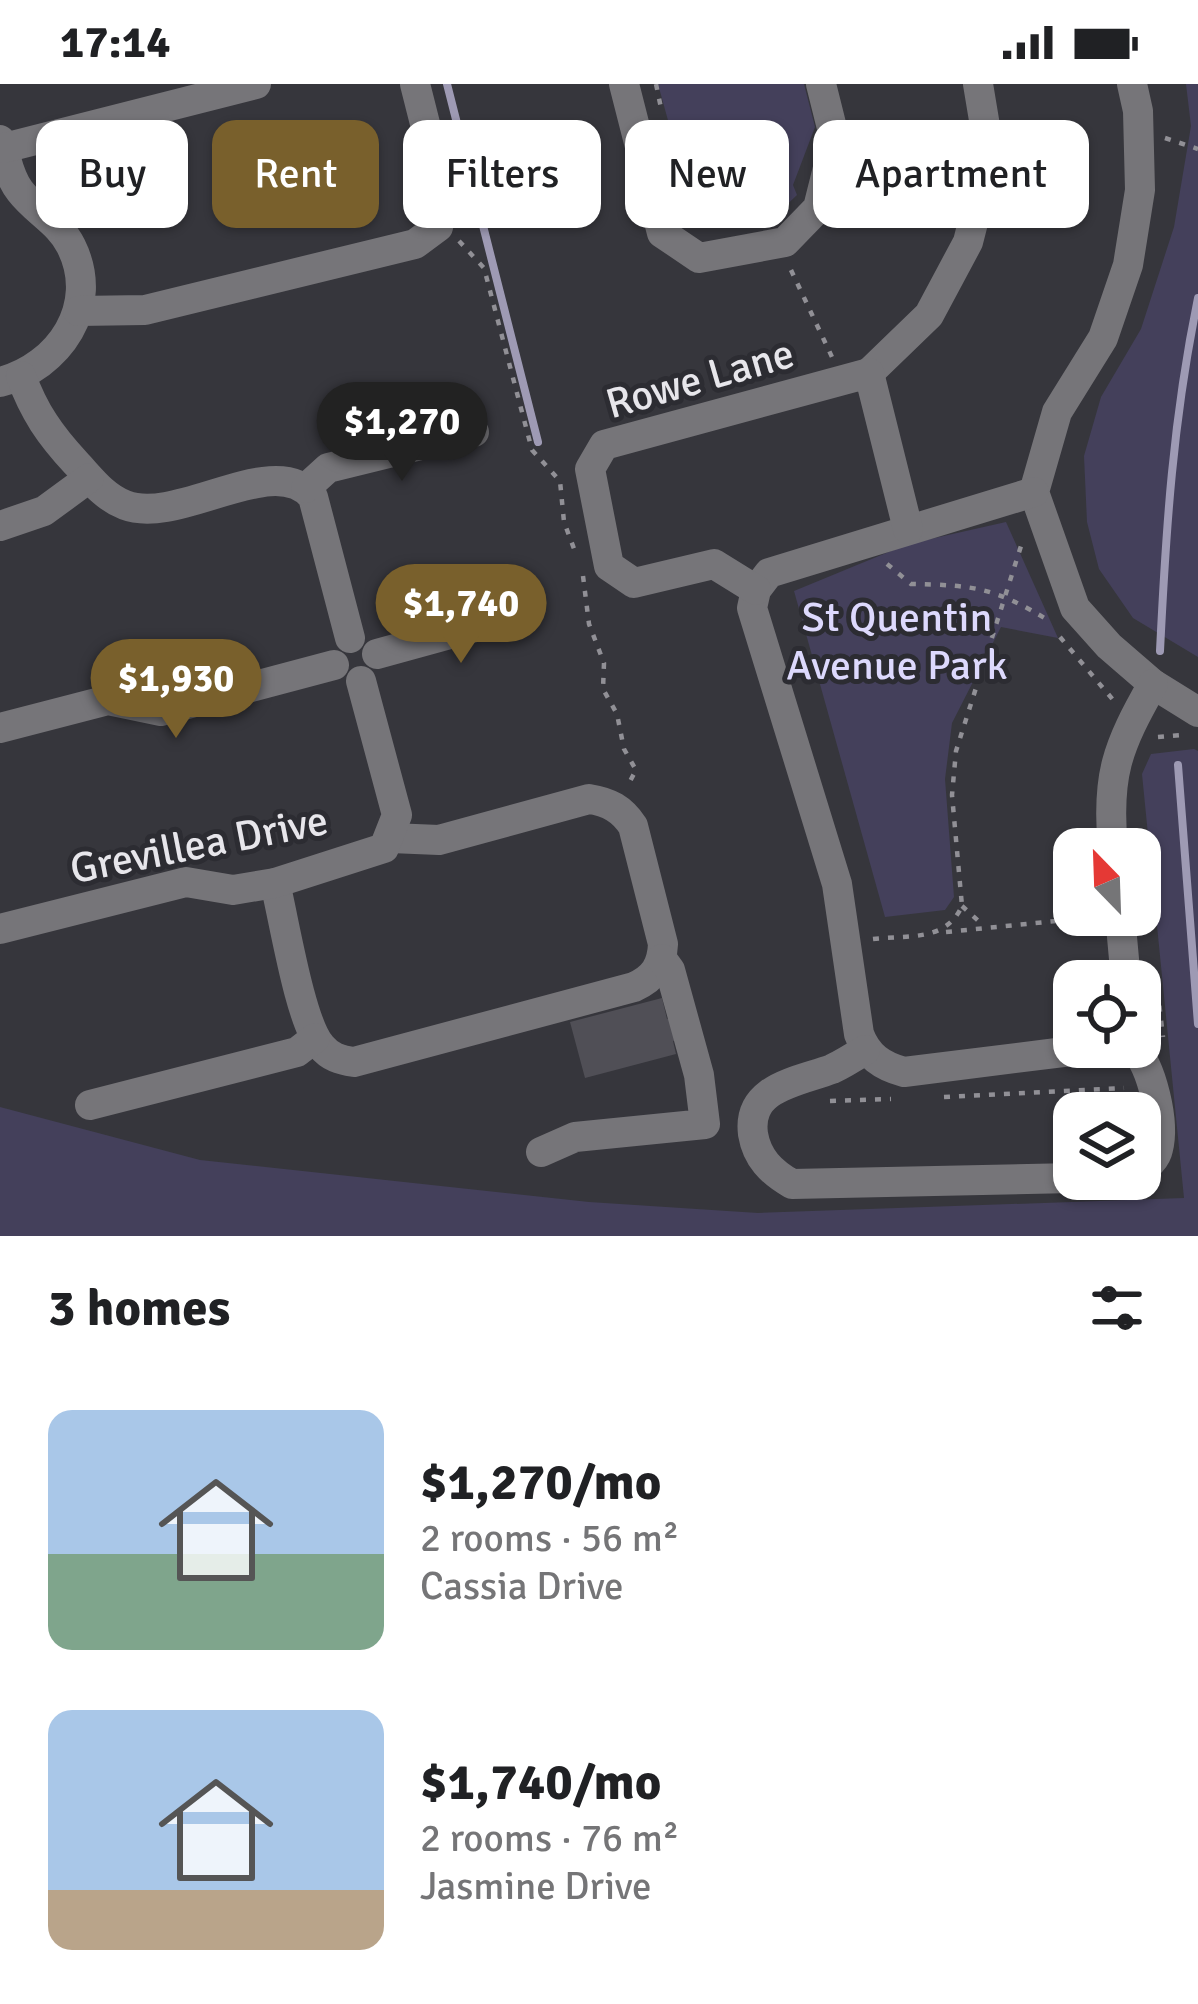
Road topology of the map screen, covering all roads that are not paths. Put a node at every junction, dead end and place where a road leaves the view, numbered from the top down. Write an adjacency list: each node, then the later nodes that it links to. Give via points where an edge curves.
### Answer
1 (256, 84): 7 (street)
2 (415, 84): 8 (street, via 444,199 438,226 415,244 145,310)
3 (624, 84): 4 (street, via 662,233 700,258 785,242 818,208 836,140)
4 (821, 84)
5 (978, 84): 9 (street, via 990,156 968,242 929,315)
6 (1132, 84): 14 (street, via 1140,190 1128,265 1103,338 1057,412)
7 (2, 144): 8 (street, via 20,191 69,242 81,282)
8 (78, 310): 10 (street, via 58,350)
9 (869, 373): 16 (street); 17 (street, Rowe Lane, via 604,445 590,469 609,566 634,584 714,565)
10 (10, 379): 12 (street)
11 (474, 432): 13 (street, via 328,468)
12 (89, 478): 13 (street, via 106,495 157,510 279,478); 15 (street, via 44,511)
13 (306, 488): 19 (street)
14 (1034, 492): 16 (street); 23 (street, via 1075,608)
15 (0, 526)
16 (908, 529): 17 (street, via 769,574)
17 (756, 590): 32 (street, via 752,608 837,884)
18 (526, 614): 20 (street)
19 (350, 638): 20 (street, via 365,639); 21 (street, via 337,648)
20 (377, 654): 22 (street, via 375,671)
21 (334, 665): 22 (street, via 346,680); 25 (street, via 161,710 108,700)
22 (361, 681): 27 (street, Grevillea Drive, via 397,815)
23 (1153, 685): 24 (street); 26 (street, via 1126,731 1110,785)
24 (1191, 723)
25 (0, 728)
26 (1122, 828)
27 (391, 838): 28 (street, Grevillea Drive, via 375,852); 30 (street, via 440,840 589,799 615,807 633,826)
28 (275, 883): 29 (street, Grevillea Drive, via 233,890 186,882); 31 (street)
29 (0, 929)
30 (662, 958): 31 (street, via 634,987 354,1062 337,1059); 35 (street, via 699,1076 705,1124 575,1137)
31 (315, 1038): 34 (street, via 297,1052)
32 (865, 1050): 33 (street, via 904,1072); 36 (street, via 759,1100 751,1118 756,1151 775,1174 792,1184)
33 (1053, 1053)
34 (90, 1105)
35 (541, 1152)
36 (1053, 1178)

